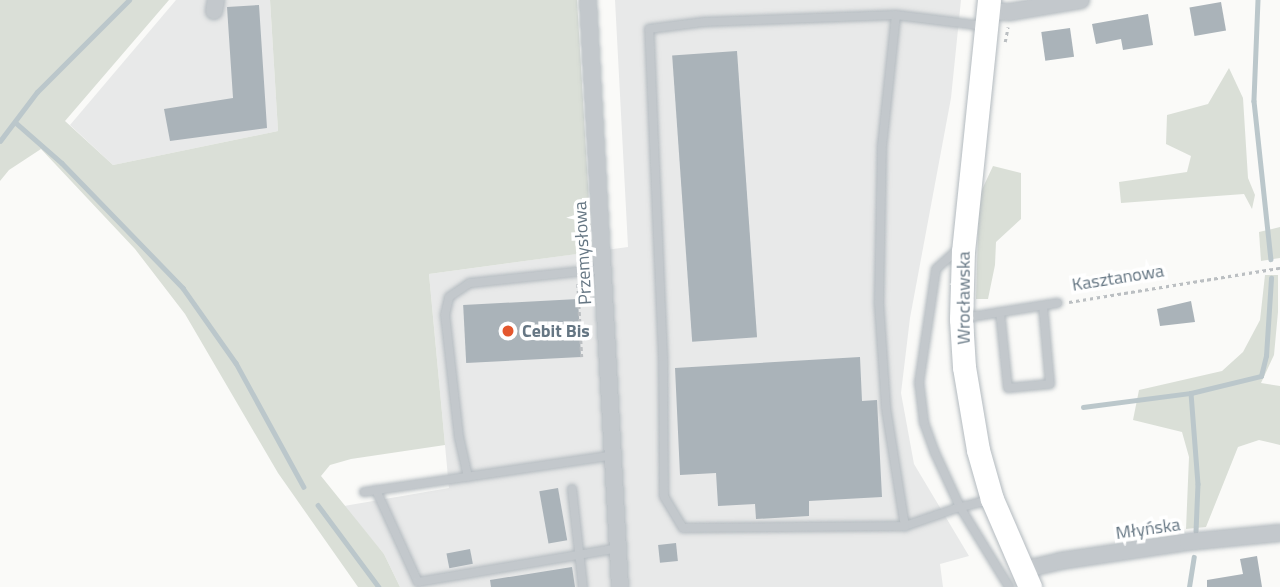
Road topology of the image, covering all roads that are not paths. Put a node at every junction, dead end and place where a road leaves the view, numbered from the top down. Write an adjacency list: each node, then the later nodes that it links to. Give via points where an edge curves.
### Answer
1 (588, 0): 6 (street, Przemysłowa)
2 (1081, 0): 3 (street)
3 (993, 12): 4 (lane); 5 (main road, Wrocławska)
4 (896, 15): 18 (lane, via 882,145 879,304 886,408); 18 (lane, via 704,22 649,29 664,496 684,528)
5 (964, 243): 10 (main road, Wrocławska); 17 (lane, via 936,269 919,383 934,453)
6 (603, 269): 11 (street, Przemysłowa); 12 (lane, via 470,283 449,297 445,315)
7 (1058, 303): 8 (lane, Kasztanowa)
8 (1043, 306): 9 (lane, Kasztanowa); 9 (lane, via 1049,384 1008,388)
9 (1000, 312): 10 (lane, Kasztanowa)
10 (961, 319): 16 (main road, Wrocławska, via 972,419)
11 (615, 455): 12 (lane); 20 (street, Przemysłowa)
12 (468, 477): 14 (lane)
13 (572, 489): 21 (lane)
14 (376, 490): 15 (lane); 21 (lane, via 418,582)
15 (364, 492)
16 (992, 499): 17 (lane); 22 (main road, Wrocławska)
17 (960, 507): 18 (lane); 22 (lane)
18 (905, 526)
19 (1280, 533): 22 (street, Młyńska, via 1059,561)
20 (618, 548): 21 (lane); 24 (street, Przemysłowa)
21 (578, 555): 23 (lane)
22 (1020, 581)
23 (583, 587)
24 (620, 587)

